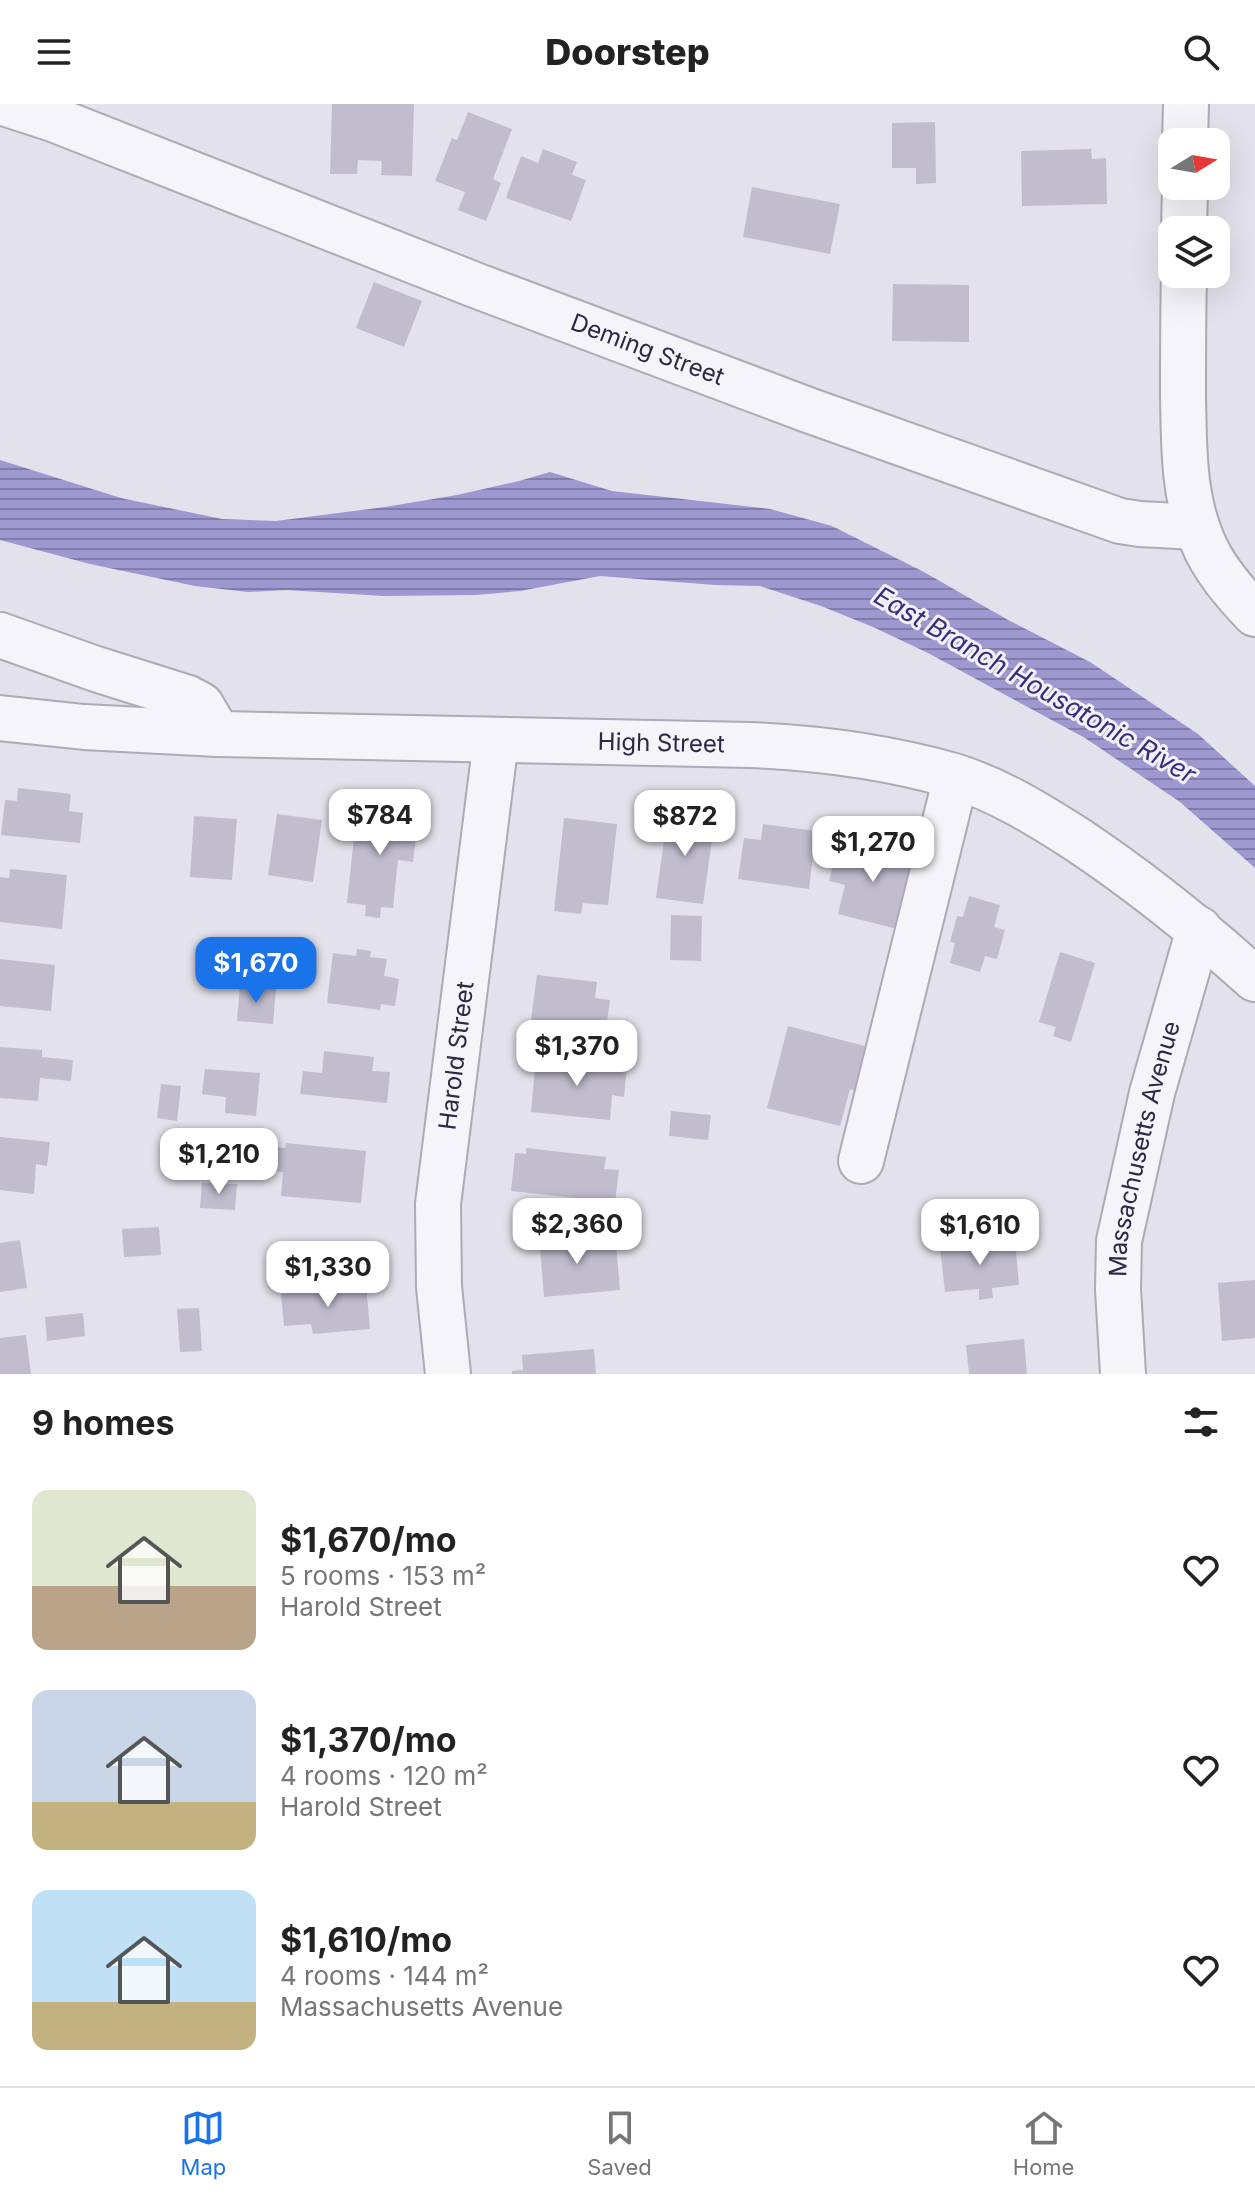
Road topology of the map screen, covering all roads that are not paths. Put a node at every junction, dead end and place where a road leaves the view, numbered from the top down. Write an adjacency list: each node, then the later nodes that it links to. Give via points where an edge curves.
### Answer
1 (7, 104): 5 (street, Deming Street, via 475,285 1120,521)
2 (1186, 104): 3 (street)
3 (1185, 128)
4 (1184, 288): 5 (street, via 1185,469)
5 (1197, 527): 6 (street, via 1219,571)
6 (1255, 614)
7 (0, 635): 9 (street, via 188,698 201,705)
8 (0, 718): 9 (street, High Street)
9 (218, 734): 10 (street, High Street)
10 (496, 740): 11 (street, High Street, via 812,748); 15 (street, Harold Street, via 438,1204)
11 (956, 777): 12 (street, High Street, via 1045,819); 14 (street)
12 (1199, 929): 13 (street, High Street); 16 (street, Massachusetts Avenue, via 1152,1093 1119,1241)
13 (1255, 979)
14 (861, 1161)
15 (448, 1374)
16 (1123, 1374)

